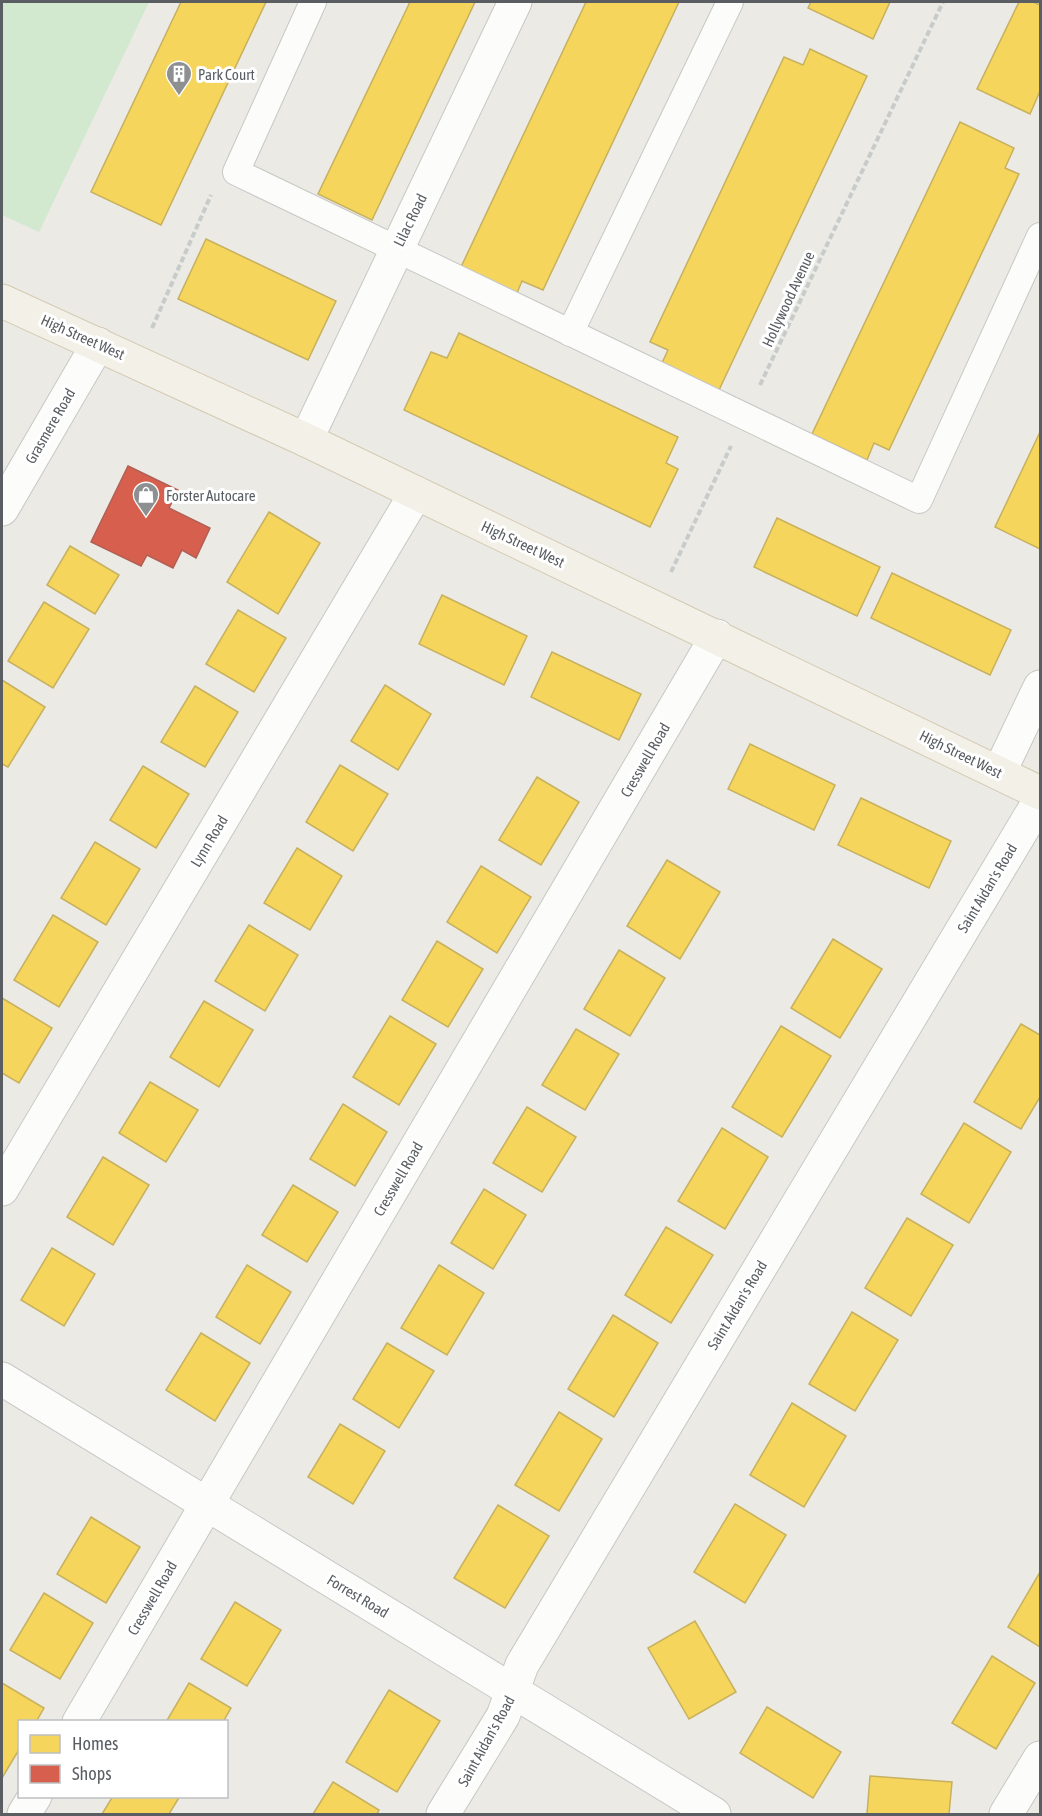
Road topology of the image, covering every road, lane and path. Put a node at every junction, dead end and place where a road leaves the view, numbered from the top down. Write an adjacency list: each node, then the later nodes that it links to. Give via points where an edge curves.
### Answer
1 (313, 2): 5 (lane)
2 (515, 2): 7 (street, Lilac Road)
3 (730, 2): 9 (lane)
4 (943, 2): 12 (path, Hollywood Avenue)
5 (236, 172): 7 (lane); 11 (path, via 219,178)
6 (1041, 236): 12 (lane, via 919,500)
7 (396, 249): 9 (lane); 13 (street, Lilac Road)
8 (2, 301): 10 (main road, High Street West)
9 (570, 333): 12 (lane)
10 (98, 344): 11 (main road, High Street West); 15 (street, Grasmere Road)
11 (137, 361): 13 (main road, High Street West)
12 (745, 417): 16 (path, Hollywood Avenue)
13 (306, 440): 14 (main road, High Street West)
14 (416, 493): 16 (main road, High Street West); 22 (street, Lynn Road)
15 (2, 509)
16 (655, 606): 17 (main road, High Street West)
17 (717, 636): 19 (main road, High Street West); 24 (street, Cresswell Road)
18 (1041, 687): 19 (street)
19 (999, 773): 20 (main road, High Street West)
20 (1041, 793)
21 (1041, 800): 25 (street, Saint Aidan's Road, via 522,1665)
22 (2, 1189)
23 (2, 1379): 24 (street, Forrest Road)
24 (207, 1504): 25 (street, Forrest Road); 26 (street, Cresswell Road)
25 (514, 1691): 30 (street, Saint Aidan's Road); 31 (street, Forrest Road)
26 (80, 1720)
27 (1041, 1758): 32 (street)
28 (34, 1798): 29 (street)
29 (24, 1815)
30 (443, 1815)
31 (714, 1815)
32 (1006, 1815)

